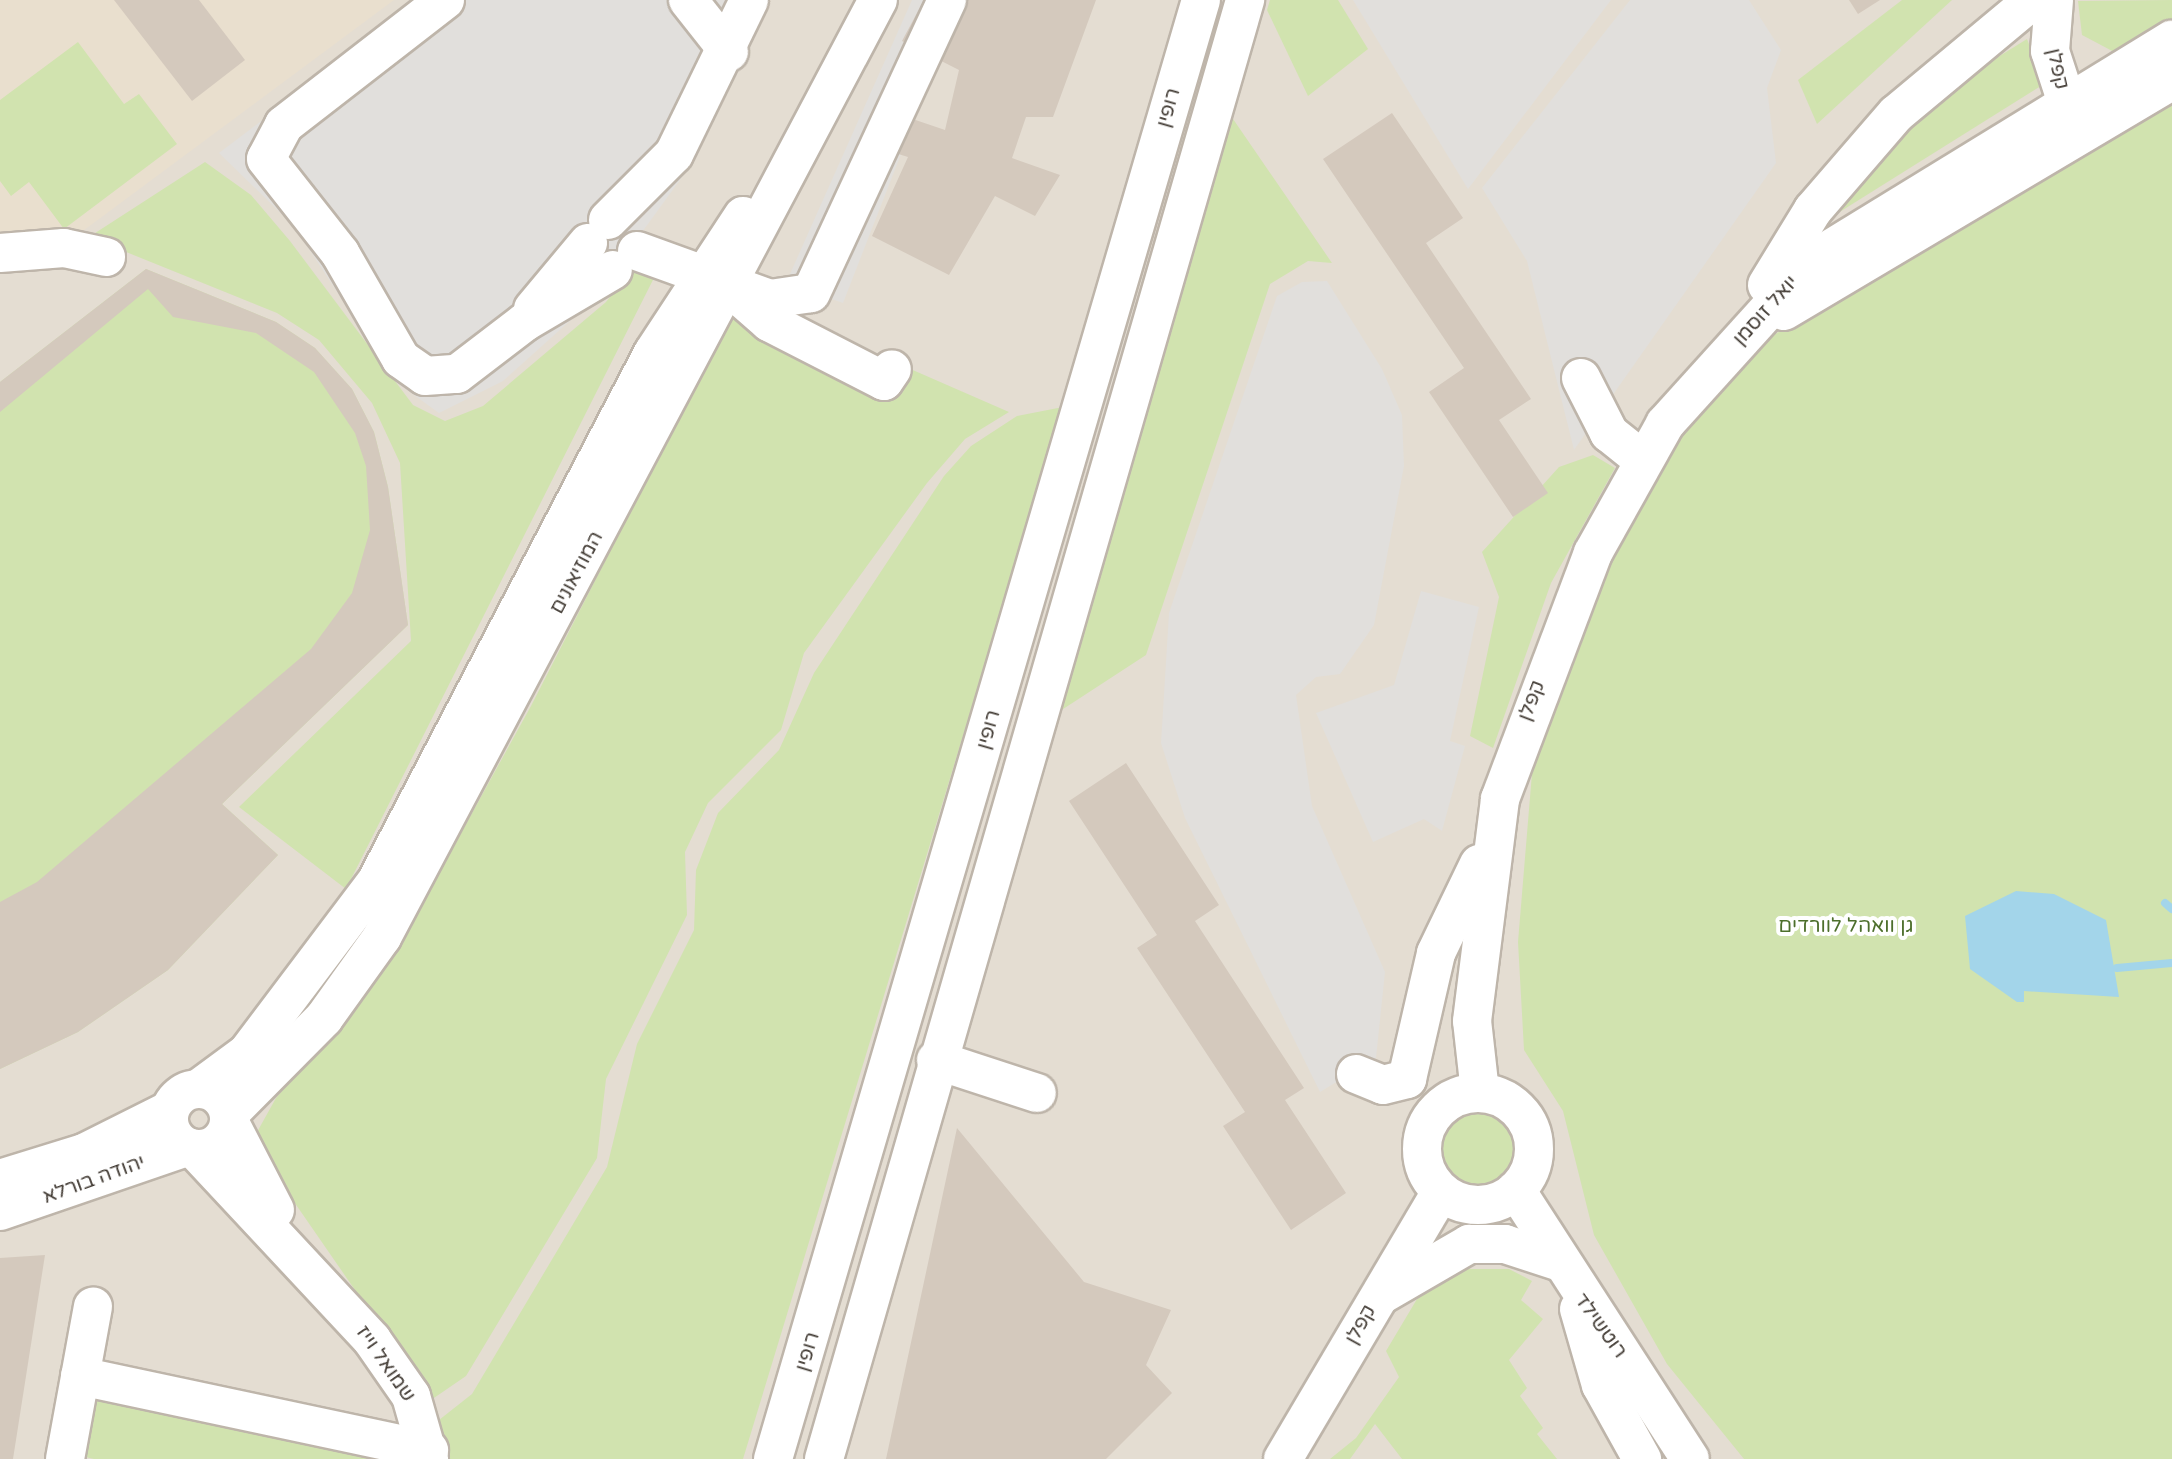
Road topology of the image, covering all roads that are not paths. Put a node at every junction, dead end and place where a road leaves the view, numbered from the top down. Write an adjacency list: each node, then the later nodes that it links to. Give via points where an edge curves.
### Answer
1 (445, 0): 22 (street, via 284,125 266,159 340,253 401,359 425,376 457,374)
2 (688, 0): 13 (street)
3 (749, 0): 13 (street)
4 (854, 0): 21 (street, המוזיאונים)
5 (878, 0): 21 (street, המוזיאונים)
6 (947, 0): 21 (street, via 816,289 781,300)
7 (1201, 0): 46 (street, רופין)
8 (1245, 0): 28 (street, רופין)
9 (2033, 0): 23 (street, via 1867,145 1813,210)
10 (2054, 0): 12 (street, קפלן)
11 (2172, 40): 14 (street, יואל זוסמן)
12 (2050, 51): 14 (street, via 2085,66); 16 (street, קפלן)
13 (729, 52): 17 (street, via 674,154)
14 (2123, 69): 16 (street, יואל זוסמן)
15 (2172, 81): 16 (street, יואל זוסמן)
16 (2072, 120): 23 (street, יואל זוסמן, via 1768,320)
17 (598, 231): 20 (street, via 632,227); 22 (street)
18 (0, 253): 19 (street, via 64,248)
19 (106, 257)
20 (625, 260): 21 (street); 22 (street)
21 (716, 280): 24 (street, via 789,334 884,381); 31 (street, המוזיאונים, via 653,353 376,882 247,1053); 32 (street, המוזיאונים, via 382,937 324,1018)
22 (525, 322)
23 (1721, 361): 26 (street, קפלן)
24 (892, 369)
25 (1581, 378): 26 (street, via 1609,433)
26 (1643, 460): 27 (street, קפלן, via 1552,648)
27 (1491, 841): 29 (street, קפלן, via 1472,1021); 33 (street, via 1436,953 1412,1071 1398,1085 1356,1074)
28 (936, 1060): 30 (street); 47 (street, רופין)
29 (1480, 1092): 33 (street, via 1448,1100); 36 (street, via 1511,1103 1531,1129 1533,1162)
30 (1037, 1093)
31 (184, 1099): 32 (street, via 222,1098); 34 (street, via 170,1128); 35 (street, יהודה בורלא, via 84,1153)
32 (230, 1119): 34 (street, via 221,1141); 40 (street, שמואל וייז)
33 (1421, 1141): 37 (street, via 1425,1169)
34 (191, 1148): 38 (street, יהודה בורלא); 40 (street, שמואל וייז)
35 (0, 1179)
36 (1516, 1190): 37 (street, via 1487,1205); 39 (street, רוטשילד)
37 (1441, 1192): 41 (street, קפלן)
38 (0, 1211)
39 (1566, 1274): 41 (street, via 1505,1244 1469,1244); 49 (street, via 1601,1385); 50 (street, רוטשילד)
40 (320, 1279): 44 (street, שמואל וייז, via 411,1396)
41 (1376, 1299): 48 (street, קפלן)
42 (93, 1307): 43 (street)
43 (80, 1376): 44 (street); 45 (street)
44 (429, 1455)
45 (65, 1459)
46 (773, 1459)
47 (824, 1459)
48 (1283, 1459)
49 (1642, 1459)
50 (1690, 1459)

